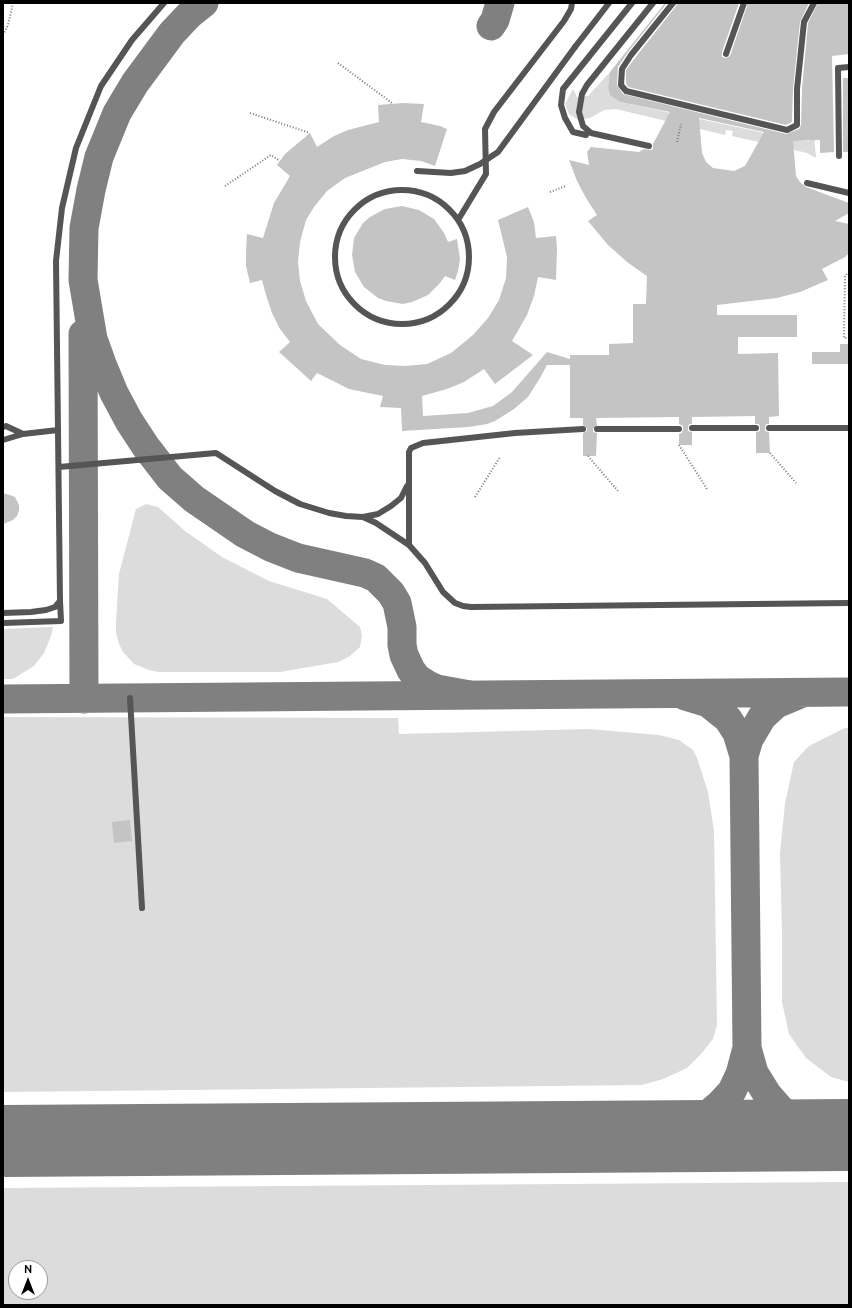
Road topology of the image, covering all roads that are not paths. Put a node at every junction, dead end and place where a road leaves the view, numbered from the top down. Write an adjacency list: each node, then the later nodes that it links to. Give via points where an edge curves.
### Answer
1 (164, 3): 26 (lane, via 132,40 101,86 76,148 62,208 56,261)
2 (572, 3): 17 (lane, via 564,21 494,112 485,129 486,174)
3 (609, 3): 14 (lane, bridge, via 498,152 465,171)
4 (632, 3): 11 (lane, via 563,89 561,105 565,118 573,132)
5 (653, 3): 12 (lane, via 587,85 582,94 579,112 583,126 590,133)
6 (673, 3): 8 (lane, via 631,55 622,69 620,85 626,91 787,130 797,125 798,75 804,22)
7 (744, 3): 9 (lane)
8 (812, 4)
9 (726, 54)
10 (849, 67): 13 (lane, via 838,68)
11 (586, 135)
12 (649, 146)
13 (839, 156)
14 (417, 171)
15 (807, 183): 16 (lane)
16 (849, 193)
17 (458, 220): 17 (lane, via 444,205 426,194 405,190 384,192 365,201 350,215 336,243 336,269 346,293 360,309 388,322 414,322 438,313 460,290 468,271 469,250)
18 (3, 427): 27 (lane)
19 (692, 428): 20 (lane)
20 (756, 428)
21 (769, 428): 22 (lane)
22 (849, 428)
23 (584, 429): 30 (lane, via 514,433 416,445 409,452)
24 (597, 429): 25 (lane)
25 (679, 429)
26 (58, 430): 27 (lane); 29 (lane)
27 (23, 434): 28 (lane)
28 (3, 440)
29 (59, 467): 31 (lane, via 216,453 300,504 329,513); 33 (lane)
30 (409, 482): 31 (lane, via 401,498 391,506 378,514); 32 (lane)
31 (364, 517): 32 (lane)
32 (409, 544): 34 (lane, via 425,563 443,592 462,606)
33 (60, 601): 35 (lane, via 56,607 46,610); 36 (lane, via 61,622)
34 (849, 603)
35 (3, 613)
36 (3, 624)
37 (130, 698): 38 (lane)
38 (142, 908)

